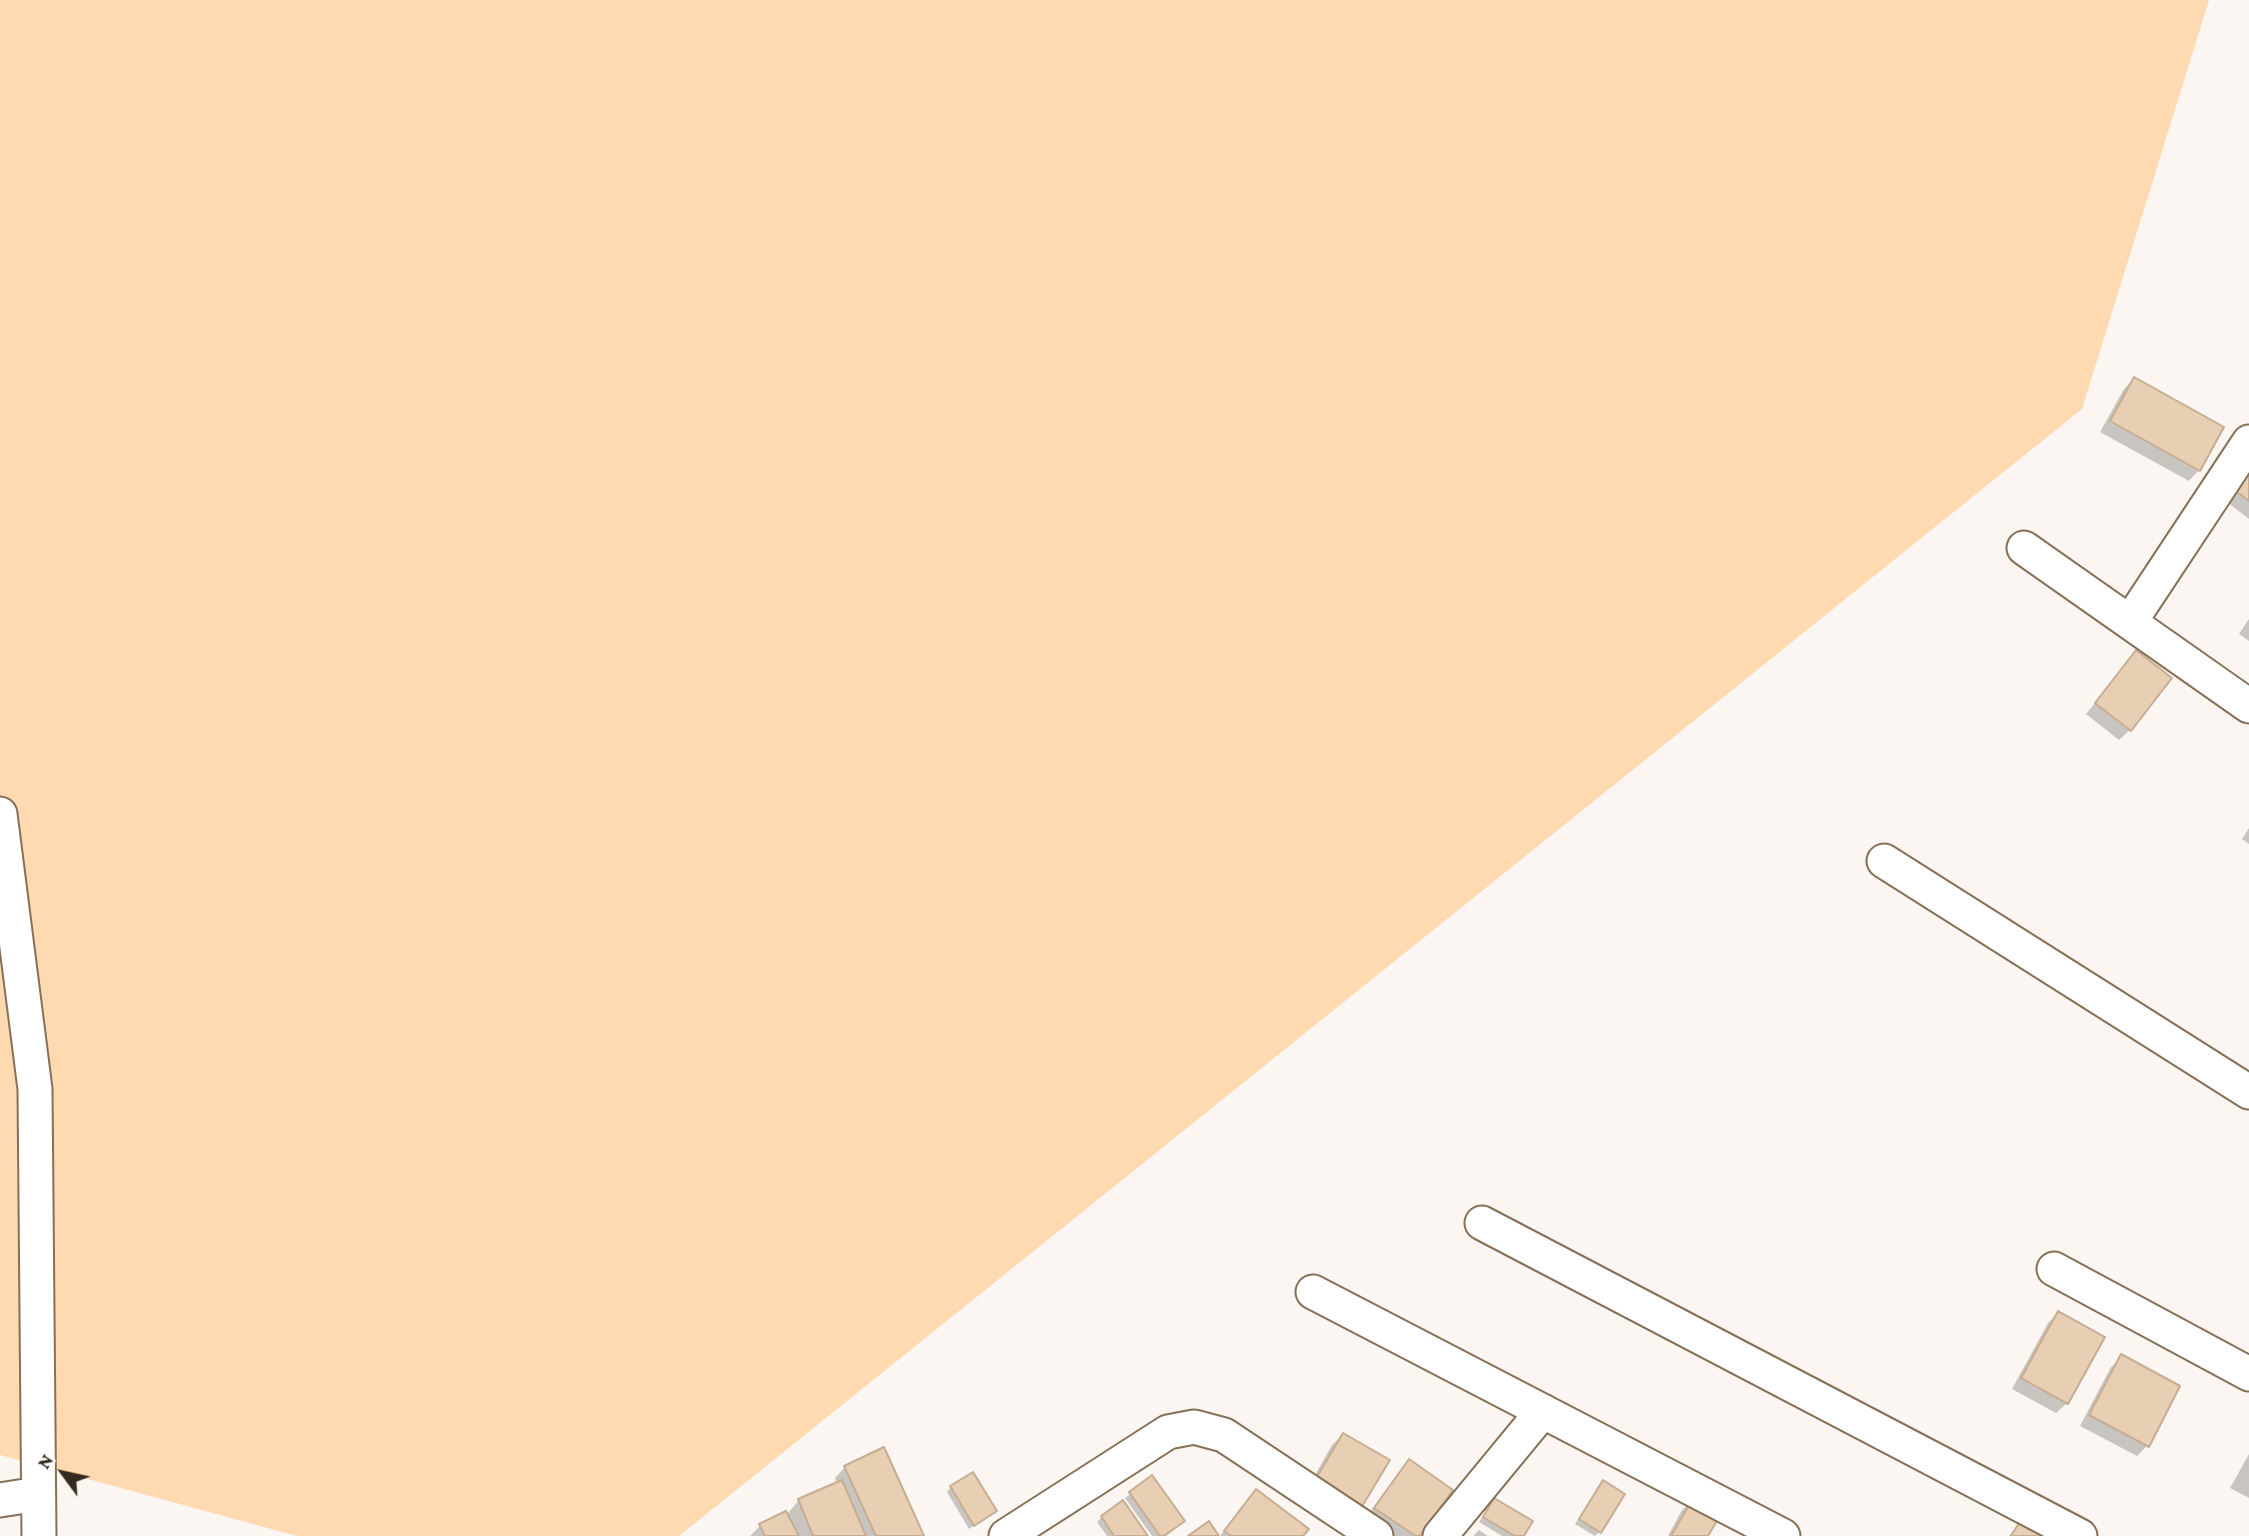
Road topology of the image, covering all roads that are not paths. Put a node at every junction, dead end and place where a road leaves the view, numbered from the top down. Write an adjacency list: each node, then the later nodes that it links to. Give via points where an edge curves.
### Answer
1 (2249, 442): 3 (street)
2 (2025, 548): 3 (street)
3 (2130, 622): 4 (street)
4 (2249, 706)
5 (0, 814): 13 (street, via 36,1089)
6 (1884, 861): 7 (street)
7 (2249, 1092)
8 (1482, 1223): 20 (street)
9 (2054, 1269): 11 (street)
10 (1313, 1292): 12 (street)
11 (2249, 1374)
12 (1543, 1411): 18 (street); 19 (street)
13 (38, 1494): 14 (street); 16 (street)
14 (0, 1500)
15 (1368, 1534): 17 (street, via 1256,1454 1224,1435 1194,1427 1168,1432)
16 (39, 1536)
17 (1006, 1536)
18 (1440, 1536)
19 (1783, 1536)
20 (2080, 1536)

